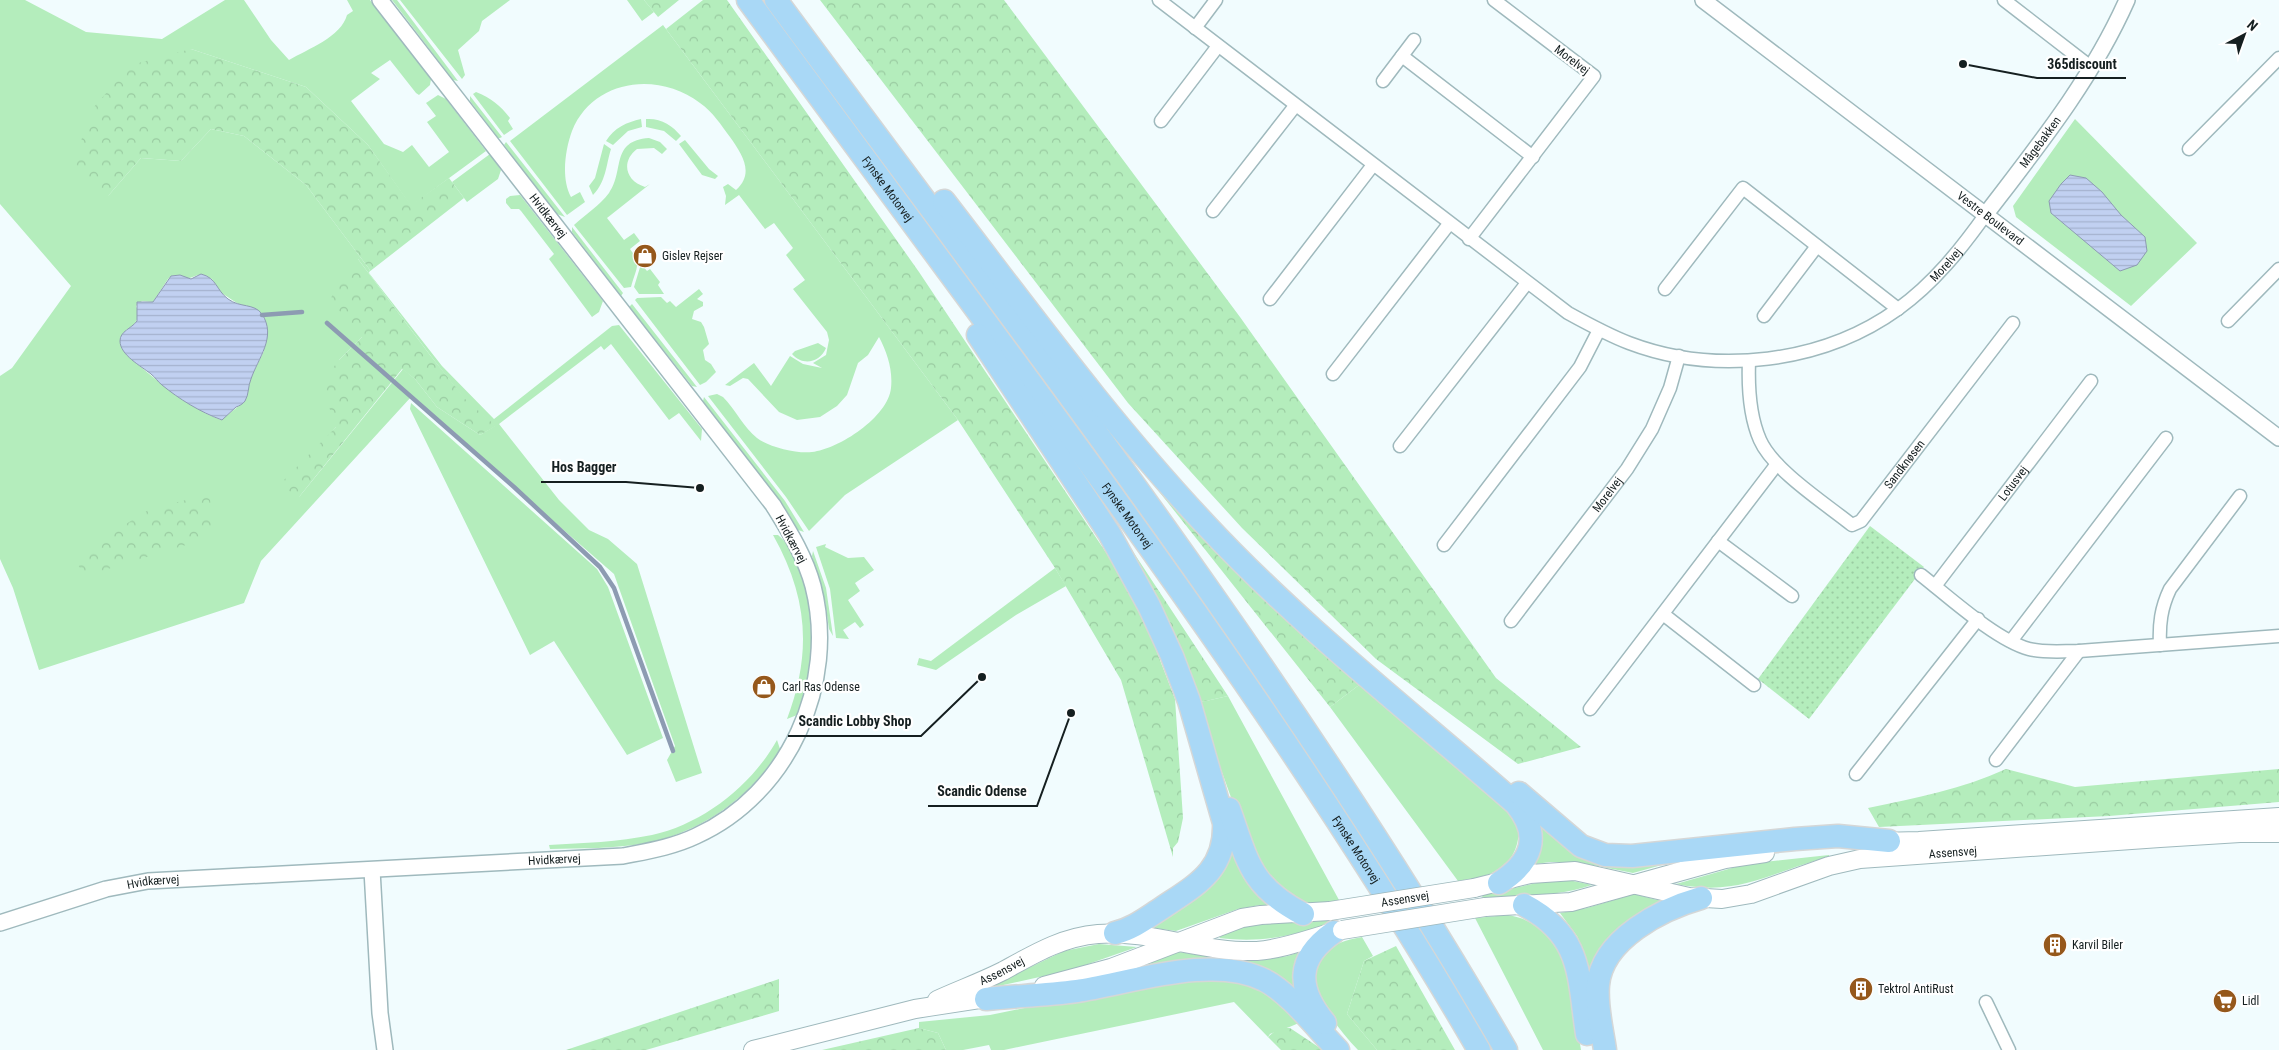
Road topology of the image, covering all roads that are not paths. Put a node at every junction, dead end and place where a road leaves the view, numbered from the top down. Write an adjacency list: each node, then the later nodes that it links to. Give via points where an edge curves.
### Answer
1 (380, 0): 68 (street, Hvidkærvej, via 773,505 799,547 813,586 820,623 820,650 812,701 798,736 779,766 742,807 696,836 663,848 623,856)
2 (748, 0): 23 (highway, Fynske Motorvej)
3 (776, 0): 11 (highway, Fynske Motorvej)
4 (1159, 0): 10 (street, Morelvej)
5 (1216, 0): 10 (street)
6 (1494, 0): 21 (street, Morelvej, via 1594,76)
7 (1703, 0): 25 (street, Vestre Boulevard)
8 (2004, 0): 16 (street)
9 (2127, 0): 16 (street, Mågebakken)
10 (1195, 28): 13 (street, Morelvej)
11 (804, 37): 59 (highway, via 869,104 1146,457 1205,524 1277,597); 88 (highway, Fynske Motorvej, via 1149,504 1249,646 1399,872)
12 (1414, 40): 14 (street)
13 (1218, 46): 18 (street, Morelvej); 19 (street)
14 (1402, 56): 17 (street); 21 (street)
15 (2279, 58): 20 (street)
16 (2092, 68): 25 (street, Mågebakken, via 2064,112)
17 (1383, 81)
18 (1295, 106): 22 (street, Morelvej); 24 (street)
19 (1162, 121)
20 (2188, 149)
21 (1533, 157): 27 (street, Morelvej)
22 (1373, 165): 26 (street, Morelvej); 32 (street)
23 (887, 188): 62 (highway, via 952,296 1118,548 1172,656); 87 (highway, Fynske Motorvej, via 1130,518 1302,765)
24 (1213, 211)
25 (1986, 214): 33 (street, Morelvej, via 1944,268); 43 (street, Vestre Boulevard)
26 (1448, 224): 27 (street, Morelvej); 40 (street)
27 (1469, 240): 30 (street, Morelvej)
28 (1818, 246): 31 (street, via 1743,188); 33 (street); 34 (street)
29 (2279, 270): 35 (street)
30 (1527, 283): 37 (street, Morelvej, via 1568,313); 44 (street)
31 (1665, 289)
32 (1270, 299)
33 (1898, 309): 39 (street, Morelvej, via 1826,345 1787,356)
34 (1764, 316)
35 (2228, 320)
36 (2013, 323): 45 (street, Sandknøsen, via 1861,521 1852,525)
37 (1599, 330): 38 (street, Morelvej, via 1630,343); 48 (street, via 1580,367)
38 (1680, 356): 39 (street, Morelvej); 54 (street, Morelvej, via 1652,429 1628,469)
39 (1749, 361): 45 (street, Sandknøsen, via 1752,414 1760,441)
40 (1333, 374)
41 (2091, 381): 50 (street, Lotusvej)
42 (2166, 438): 56 (street)
43 (2279, 438)
44 (1400, 446)
45 (1777, 464): 47 (street)
46 (2240, 496): 57 (street, via 2170,589 2159,622)
47 (1718, 541): 51 (street); 52 (street)
48 (1444, 545)
49 (1921, 575): 50 (street)
50 (1935, 586): 53 (street)
51 (1792, 596)
52 (1662, 614): 60 (street); 61 (street)
53 (1978, 619): 56 (street); 64 (street)
54 (1511, 621)
55 (2279, 636): 57 (street)
56 (2012, 641): 58 (street, via 2028,648)
57 (2160, 645): 58 (street)
58 (2079, 651): 63 (street)
59 (1358, 669): 67 (highway, via 1492,771 1581,846 1592,851 1632,856 1838,836); 69 (highway, via 1526,816 1531,828 1530,849 1518,869)
60 (1754, 685)
61 (1590, 709)
62 (1196, 722): 73 (highway, via 1252,871 1267,890); 76 (highway, via 1224,823 1220,854 1194,887 1136,925)
63 (1996, 760)
64 (1856, 774)
65 (2279, 817): 67 (main road, Assensvej)
66 (2279, 831): 71 (main road, Assensvej, via 1860,859 1829,866 1751,894 1722,899)
67 (1889, 841): 70 (main road, Assensvej, via 1725,858)
68 (372, 870): 74 (street, Hvidkærvej, via 148,881 106,889); 81 (street)
69 (1499, 883): 70 (main road, Assensvej, via 1530,874 1561,871 1588,873); 75 (main road, Assensvej, bridge)
70 (1633, 884): 71 (main road, Assensvej); 72 (main road, Assensvej, via 1571,902)
71 (1701, 898): 90 (highway, via 1637,928 1610,952 1598,983)
72 (1524, 905): 75 (main road, Assensvej, bridge); 89 (highway, via 1553,924 1573,952)
73 (1303, 914): 75 (main road, Assensvej); 77 (main road, Assensvej, via 1242,918)
74 (0, 923)
75 (1335, 924): 77 (main road, Assensvej, via 1284,947 1256,951); 86 (highway, via 1309,956 1305,967 1305,987 1322,1019)
76 (1116, 933): 77 (main road, Assensvej); 80 (main road, Assensvej, via 1081,936 1060,942)
77 (1178, 942): 78 (main road, Assensvej, via 1092,974)
78 (986, 999): 80 (main road, Assensvej); 85 (highway, via 1078,991 1188,971 1241,972 1261,978 1277,989)
79 (1986, 1002): 91 (street)
80 (915, 1008): 84 (main road, Assensvej)
81 (380, 1013): 82 (street); 83 (street)
82 (378, 1050)
83 (385, 1050)
84 (753, 1050)
85 (1338, 1050)
86 (1350, 1050)
87 (1479, 1050)
88 (1506, 1050)
89 (1590, 1050)
90 (1605, 1050)
91 (2009, 1050)

